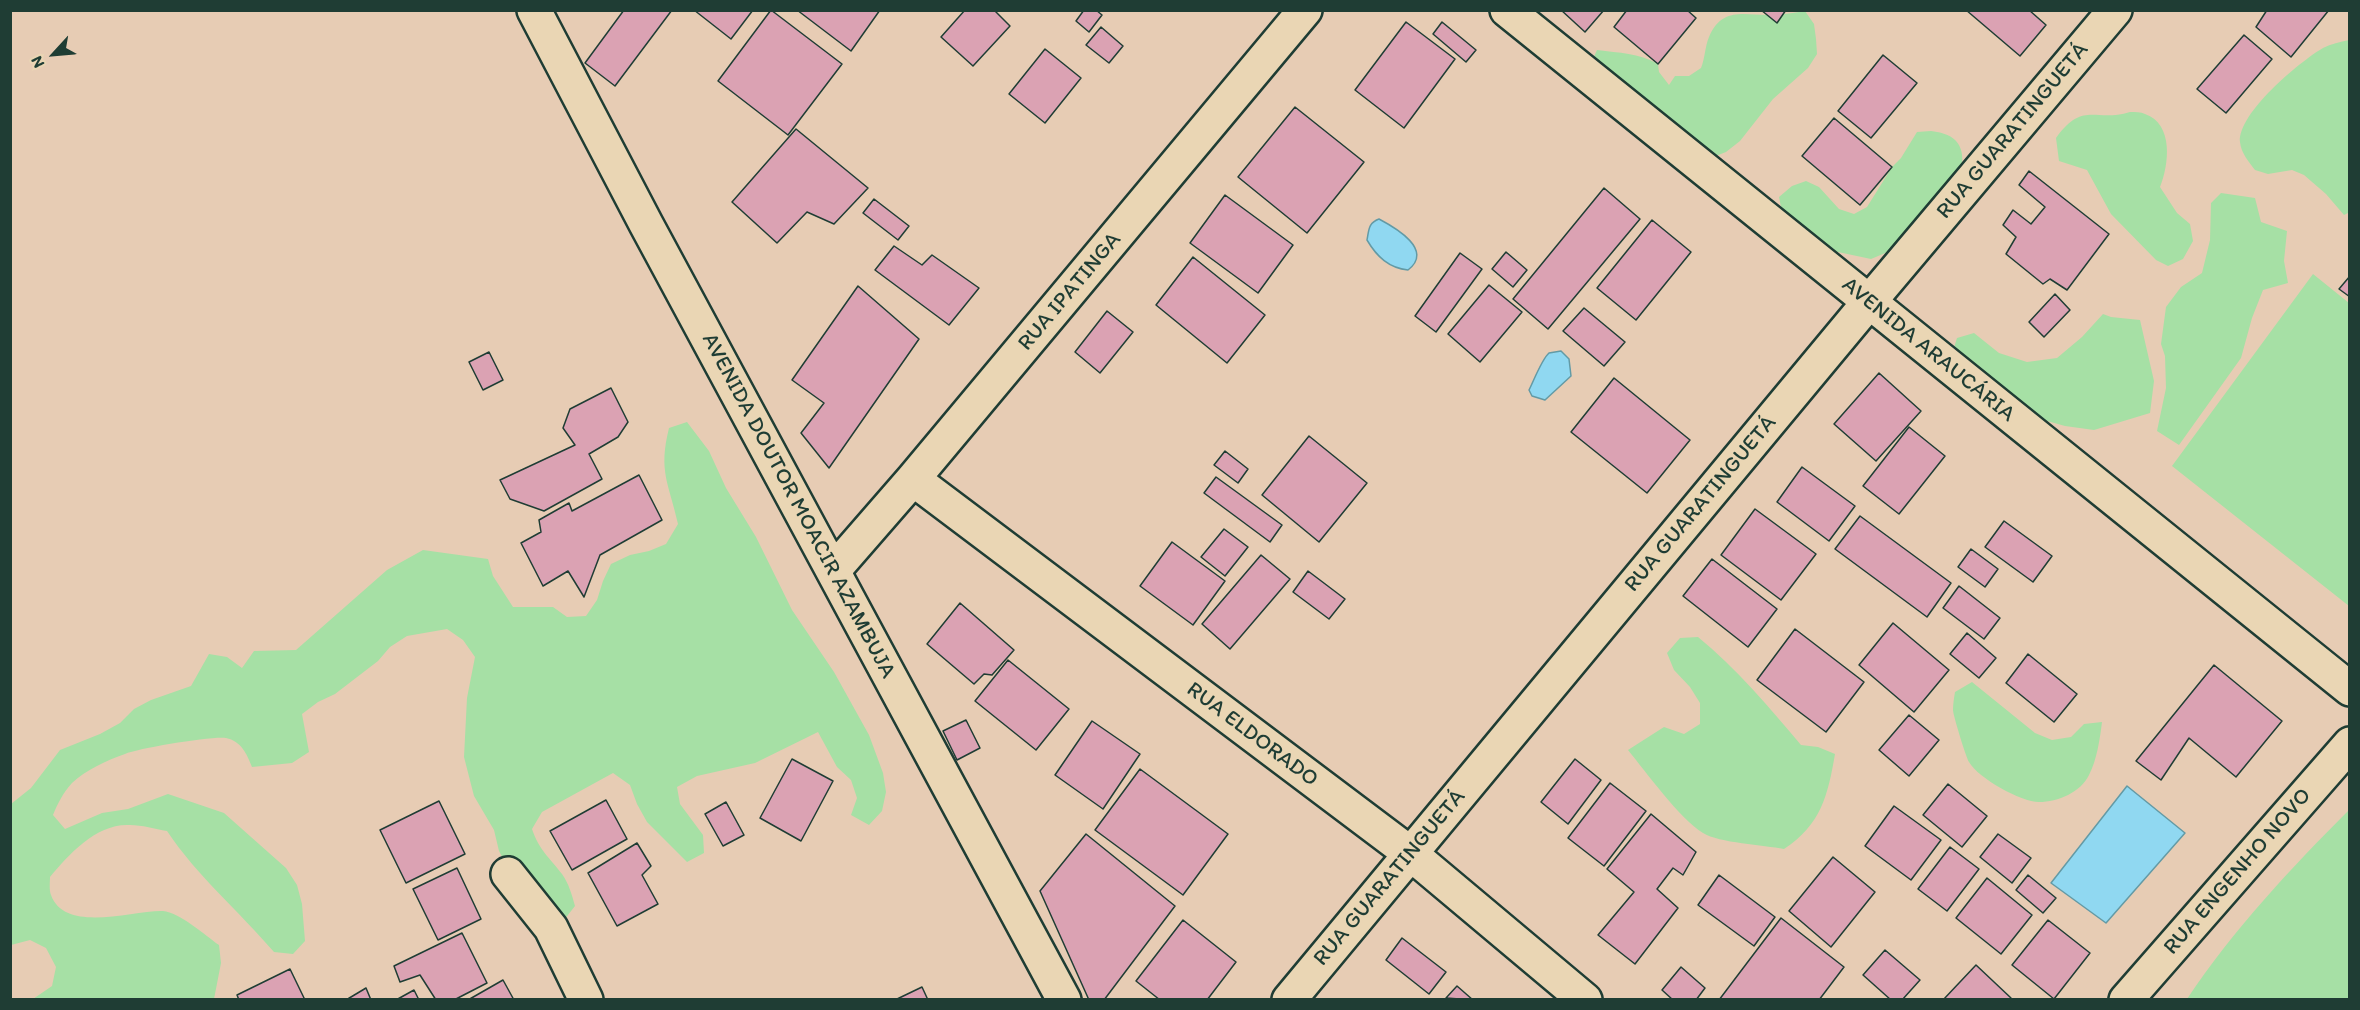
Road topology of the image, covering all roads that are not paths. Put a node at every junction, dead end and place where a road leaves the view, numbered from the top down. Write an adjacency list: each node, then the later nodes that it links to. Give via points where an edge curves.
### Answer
1 (534, 10): 7 (street, AVENIDA DOUTOR MOACIR AZAMBUJA)
2 (1305, 10): 6 (street, RUA IPATINGA)
3 (1508, 10): 5 (street, AVENIDA ARAUCÁRIA)
4 (2115, 10): 5 (street, RUA GUARATINGUETÁ)
5 (1869, 302): 8 (street, AVENIDA ARAUCÁRIA); 10 (street, RUA GUARATINGUETÁ)
6 (913, 479): 7 (street, RUA IPATINGA); 10 (street, RUA ELDORADO)
7 (833, 571): 13 (street, AVENIDA DOUTOR MOACIR AZAMBUJA)
8 (2349, 689)
9 (2349, 744): 16 (street, RUA ENGENHO NOVO)
10 (1411, 854): 14 (street, RUA GUARATINGUETÁ); 15 (street, RUA ELDORADO)
11 (508, 874): 12 (street, via 551,928)
12 (586, 999)
13 (1064, 999)
14 (1289, 999)
15 (1585, 999)
16 (2126, 999)

